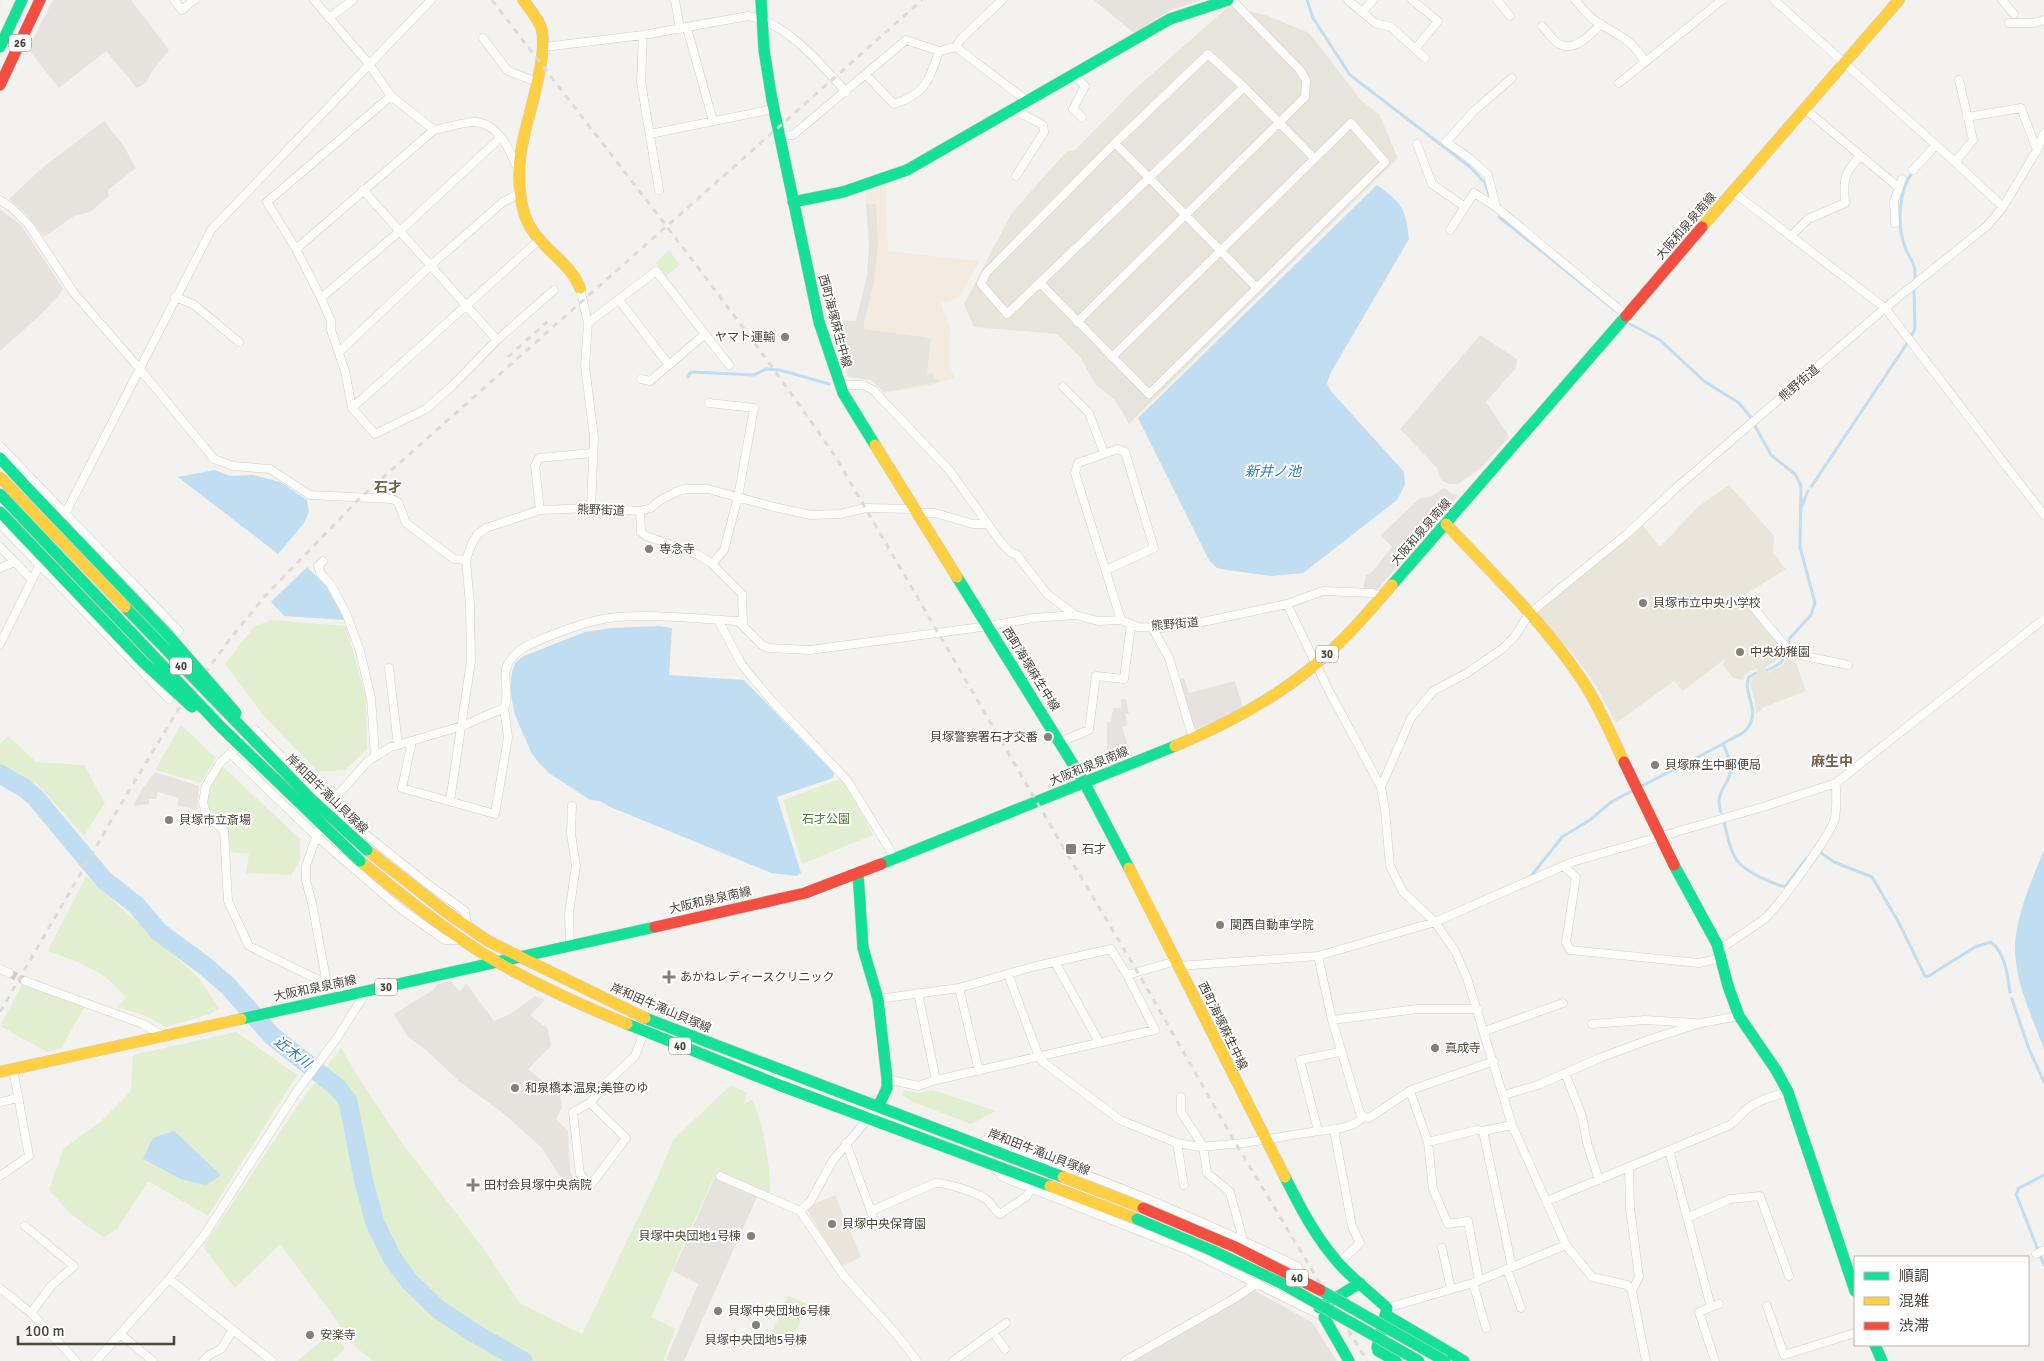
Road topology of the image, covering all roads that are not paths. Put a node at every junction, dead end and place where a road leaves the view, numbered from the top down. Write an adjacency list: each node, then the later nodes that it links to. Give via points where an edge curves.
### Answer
1 (22, 0): 35 (main road, 26)
2 (40, 0): 52 (main road, 26)
3 (174, 0): 4 (street, via 182,10)
4 (194, 0)
5 (314, 0): 26 (street)
6 (353, 0): 26 (street)
7 (431, 0): 44 (street)
8 (523, 0): 36 (main road, via 541,26)
9 (675, 0): 32 (street)
10 (761, 0): 27 (main road, 西町海塚麻生中線)
11 (1002, 0): 37 (street)
12 (1228, 0): 46 (main road, via 1170,19)
13 (1232, 0): 63 (street, via 1300,69 1306,80 1304,97)
14 (1348, 0): 23 (street)
15 (1373, 0): 23 (street)
16 (1412, 0): 38 (street, via 1438,21)
17 (1497, 0): 25 (street)
18 (1575, 0): 30 (street)
19 (1722, 0): 43 (street)
20 (1774, 0): 45 (street)
21 (1899, 0): 45 (main road, 大阪和泉泉南線 / 30)
22 (2002, 0): 24 (street)
23 (1362, 12): 38 (street, via 1375,23 1391,27)
24 (2014, 14)
25 (1510, 16)
26 (329, 18): 44 (street)
27 (761, 18): 32 (street, via 748,16); 54 (street, via 779,28); 57 (main road, 西町海塚麻生中線)
28 (2044, 20): 29 (street)
29 (2010, 23)
30 (1601, 24): 31 (street, via 1582,42 1568,46 1560,44); 43 (street, via 1626,38)
31 (1542, 26)
32 (684, 28): 33 (street); 62 (street)
33 (643, 35): 36 (street); 66 (street, via 642,82)
34 (483, 38): 40 (street)
35 (0, 47)
36 (544, 47): 50 (main road)
37 (956, 47): 39 (street); 56 (street)
38 (1415, 49): 42 (street)
39 (939, 51): 47 (street, via 906,40); 47 (street, via 928,83 909,99 894,104)
40 (493, 52): 41 (street); 50 (street, via 508,71)
41 (486, 57)
42 (1425, 58)
43 (1645, 62): 51 (street)
44 (369, 64): 55 (street); 104 (street, via 210,230)
45 (1844, 64): 59 (main road, 大阪和泉泉南線 / 30); 71 (street)
46 (1073, 74): 56 (main road); 60 (street, via 1085,86 1073,109)
47 (866, 75): 54 (street)
48 (1512, 78): 89 (street, via 1474,111 1446,142 1488,175)
49 (1958, 80): 61 (street)
50 (537, 82): 77 (main road, via 522,144)
51 (1618, 83)
52 (0, 85)
53 (1244, 86): 63 (street); 69 (street, via 1208,54); 79 (street)
54 (846, 92): 67 (street, via 793,135)
55 (391, 96): 64 (street); 97 (street, via 267,202)
56 (1027, 101): 58 (main road)
57 (774, 109): 62 (street); 67 (main road, 西町海塚麻生中線)
58 (1013, 109): 78 (street, via 1043,125 1044,132); 87 (main road, via 907,170 843,192)
59 (1805, 109): 73 (street); 84 (main road, 大阪和泉泉南線 / 30)
60 (1082, 117)
61 (1968, 117): 72 (street, via 2021,108); 75 (street, via 1973,140)
62 (713, 121): 66 (street)
63 (1279, 122): 74 (street); 91 (street)
64 (434, 130): 68 (street, via 477,122); 82 (street)
65 (2044, 133): 72 (street, 熊野街道)
66 (650, 134): 83 (street)
67 (779, 136): 87 (main road, 西町海塚麻生中線)
68 (501, 137): 77 (street); 94 (street)
69 (1115, 143): 79 (street); 100 (street, via 987,272 981,284 1007,314)
70 (1417, 144): 88 (street, via 1432,184)
71 (1936, 145): 75 (street); 76 (street)
72 (2037, 150): 90 (street, 熊野街道)
73 (1860, 156): 81 (street); 95 (street, via 1847,171 1845,203 1808,219)
74 (1314, 158): 98 (street); 102 (street, via 1351,123 1385,162)
75 (1955, 162): 90 (street)
76 (1912, 170)
77 (520, 174): 85 (main road)
78 (1016, 176)
79 (1148, 178): 91 (street); 100 (street)
80 (1902, 179): 81 (street)
81 (1898, 187): 92 (street, via 1894,200)
82 (363, 190): 94 (street); 97 (street)
83 (659, 190)
84 (1733, 192): 95 (street); 109 (main road, 大阪和泉泉南線 / 30)
85 (520, 193): 96 (main road, via 523,211); 99 (street, via 503,202)
86 (0, 200): 119 (street, via 29,225 74,293)
87 (793, 202): 121 (main road, 西町海塚麻生中線, via 823,339)
88 (1466, 207): 89 (street, via 1474,193); 93 (street)
89 (1496, 207): 109 (street)
90 (2003, 207): 108 (street, 熊野街道, via 1987,226)
91 (1185, 215): 98 (street); 110 (street)
92 (1895, 223)
93 (1450, 230)
94 (400, 231): 99 (street); 105 (street)
95 (1790, 236): 108 (street)
96 (539, 240): 101 (main road, via 576,278); 107 (street)
97 (296, 249): 105 (street)
98 (1220, 251): 102 (street); 116 (street)
99 (430, 266): 107 (street); 115 (street)
100 (1040, 283): 110 (street)
101 (580, 288): 111 (street)
102 (1257, 288): 116 (street, via 1149,394)
103 (554, 290): 113 (street)
104 (175, 297): 114 (street, via 193,304); 119 (street)
105 (321, 298): 115 (street)
106 (619, 300): 111 (street); 112 (street, via 656,271); 117 (street)
107 (466, 306): 113 (street); 124 (street)
108 (1885, 308): 136 (street); 153 (street, 熊野街道, via 1628,533)
109 (1626, 316): 140 (main road, 大阪和泉泉南線 / 30)
110 (1077, 322): 116 (street)
111 (588, 324): 126 (street, via 585,366 594,437)
112 (704, 335): 117 (street); 118 (street)
113 (497, 340): 124 (street, via 426,409 375,434)
114 (239, 342)
115 (340, 351): 124 (street)
116 (1112, 357)
117 (669, 365): 120 (street, via 650,381)
118 (729, 366)
119 (139, 368): 137 (street); 142 (street, via 214,459 233,466 270,469 310,495 392,499 398,502 406,523 454,559)
120 (641, 379)
121 (839, 385): 134 (main road, 西町海塚麻生中線); 139 (street, via 863,385 873,390 936,454)
122 (1063, 387): 127 (street, via 1089,413)
123 (709, 403): 131 (street, via 754,408)
124 (352, 408)
125 (0, 446): 137 (street)
126 (592, 453): 132 (street); 133 (street, via 540,458 535,466)
127 (1104, 453): 148 (street, via 1078,463 1074,473); 148 (street, via 1118,449 1126,452 1154,548)
128 (0, 458): 171 (main road, bridge, via 206,676 240,717)
129 (0, 477): 171 (main road, 岸和田牛滝山貝塚線 / 40, bridge)
130 (0, 494): 175 (main road, 40, bridge)
131 (738, 497): 134 (street, 熊野街道, via 811,516 865,508); 135 (street, 熊野街道, via 708,488 686,488); 145 (street, via 724,550)
132 (591, 508): 133 (street, 熊野街道); 135 (street, 熊野街道)
133 (540, 510): 142 (street, 熊野街道, via 486,528 472,543)
134 (916, 511): 139 (street, 熊野街道, via 973,524); 160 (main road, 西町海塚麻生中線)
135 (640, 512): 145 (street, via 642,532 646,536 697,554)
136 (2044, 514)
137 (65, 515): 146 (street); 166 (street, via 179,631)
138 (2, 518): 146 (street); 175 (main road, bridge, via 143,662)
139 (988, 524): 154 (street, 熊野街道, via 1047,594)
140 (1446, 524): 150 (main road, 大阪和泉泉南線 / 30); 153 (main road)
141 (0, 547): 144 (street)
142 (466, 560): 169 (street, 熊野街道, via 472,642)
143 (323, 561): 177 (street, via 318,566 321,574 332,585 360,650 371,698)
144 (15, 562): 147 (street); 149 (street)
145 (712, 564): 158 (street, via 742,594)
146 (40, 565): 149 (street); 166 (street)
147 (0, 568)
148 (1106, 570): 157 (street)
149 (32, 580): 162 (street)
150 (1382, 596): 152 (street, 熊野街道, via 1323,591); 163 (main road, 大阪和泉泉南線 / 30)
151 (1748, 600): 164 (street, via 1786,647 1796,654)
152 (1287, 604): 161 (street, 熊野街道, via 1198,623); 163 (street)
153 (1530, 614): 180 (street, 熊野街道, via 1502,649 1433,691 1411,718); 185 (main road, via 1584,683)
154 (1075, 615): 157 (street, 熊野街道, via 1098,621); 160 (street)
155 (2044, 619): 179 (street)
156 (718, 620): 158 (street); 168 (street, via 608,618 529,644 506,666 507,702); 186 (street, via 742,665 847,780)
157 (1121, 620): 159 (street, 熊野街道)
158 (743, 624): 160 (street, via 762,645 769,648 810,650)
159 (1131, 624): 161 (street, 熊野街道); 173 (street, via 1124,679 1096,676 1089,730)
160 (988, 626): 173 (main road, 西町海塚麻生中線)
161 (1152, 627): 170 (street, via 1169,658)
162 (0, 644)
163 (1316, 664): 170 (main road, 大阪和泉泉南線 / 30, via 1253,708); 180 (street)
164 (1848, 666)
165 (389, 668): 174 (street)
166 (142, 672): 167 (street)
167 (169, 699)
168 (504, 708): 169 (street); 181 (street, via 508,737 495,814)
169 (462, 726): 172 (street); 181 (street, 熊野街道)
170 (1193, 738): 178 (main road, 大阪和泉泉南線 / 30)
171 (252, 739): 190 (main road, 岸和田牛滝山貝塚線 / 40, bridge, via 367,850)
172 (412, 741): 174 (street); 181 (street, via 402,788)
173 (1060, 742): 178 (main road, 西町海塚麻生中線)
174 (398, 745): 177 (street)
175 (242, 748): 191 (main road, 40, bridge, via 360,861)
176 (231, 754): 182 (street, via 255,730); 184 (street); 204 (street, via 210,778 203,802 206,814 224,830 228,901 250,946)
177 (375, 756): 182 (street)
178 (1084, 782): 186 (main road, 大阪和泉泉南線 / 30); 198 (main road, 西町海塚麻生中線)
179 (1836, 784): 185 (street); 193 (street, via 1835,819 1828,833 1781,900 1764,919 1737,936)
180 (1381, 787): 189 (street, via 1390,866 1403,892)
181 (450, 801)
182 (329, 805): 184 (street); 190 (street, via 465,911)
183 (572, 806): 192 (street, via 571,834 576,866 569,913)
184 (316, 836): 191 (street, via 402,910 444,940); 204 (street, via 306,866 306,881)
185 (1659, 837): 187 (street); 193 (main road)
186 (895, 858): 188 (main road, 大阪和泉泉南線 / 30)
187 (1563, 866): 189 (street); 193 (street, via 1576,877 1566,942 1570,950 1699,963 1713,960)
188 (858, 873): 192 (main road, 大阪和泉泉南線 / 30, via 780,899); 208 (main road, via 863,948)
189 (1435, 922): 194 (street); 210 (street, via 1455,951)
190 (467, 927): 195 (main road, 岸和田牛滝山貝塚線 / 40)
191 (462, 940): 196 (main road, 40)
192 (570, 946): 195 (main road, 大阪和泉泉南線 / 30)
193 (1720, 954): 211 (main road)
194 (1318, 956): 198 (street); 212 (street)
195 (519, 957): 196 (main road, 大阪和泉泉南線 / 30); 235 (main road, 岸和田牛滝山貝塚線 / 40, via 652,1022)
196 (498, 962): 206 (main road, 大阪和泉泉南線 / 30); 216 (main road, 40, via 575,1003)
197 (1054, 962): 201 (street); 202 (street, via 1111,950); 218 (street)
198 (1177, 964): 202 (street); 245 (main road, 西町海塚麻生中線)
199 (0, 969): 200 (street)
200 (9, 973)
201 (1008, 974): 205 (street); 220 (street)
202 (1127, 975): 218 (street, via 1155,1030)
203 (25, 980): 217 (street, via 143,1024)
204 (328, 984): 206 (street)
205 (959, 988): 207 (street); 223 (street)
206 (360, 993): 217 (main road, 大阪和泉泉南線 / 30); 271 (street, via 348,1022 296,1091 205,1234)
207 (918, 993): 208 (street); 227 (street)
208 (878, 999): 226 (main road)
209 (1563, 1003): 215 (street)
210 (1478, 1009): 212 (street, via 1417,1009); 215 (street)
211 (1739, 1016): 213 (street); 229 (main road)
212 (1332, 1020): 219 (street)
213 (1701, 1023): 214 (street, via 1644,1020); 225 (street)
214 (1592, 1024)
215 (1485, 1031): 221 (street)
216 (644, 1032): 234 (street, via 635,1056); 239 (main road, 40)
217 (163, 1036): 222 (main road, 大阪和泉泉南線 / 30)
218 (1099, 1042): 220 (street)
219 (1340, 1052): 238 (street); 243 (street, via 1300,1060)
220 (1039, 1057): 223 (street); 248 (street, via 1111,1115)
221 (1494, 1061): 228 (street); 230 (street)
222 (13, 1069): 224 (main road, 大阪和泉泉南線 / 30); 232 (street)
223 (979, 1071): 227 (street)
224 (0, 1072)
225 (1565, 1073): 230 (street); 255 (street, via 1582,1116)
226 (887, 1080): 227 (street, via 918,1086); 235 (main road)
227 (936, 1080)
228 (1410, 1091): 238 (street, via 1369,1118); 246 (street)
229 (1788, 1092): 250 (street, via 1754,1104 1730,1125); 276 (main road)
230 (1504, 1095): 241 (street)
231 (1181, 1097): 237 (street)
232 (18, 1098): 233 (street); 253 (street, via 29,1156)
233 (0, 1102)
234 (590, 1103): 234 (street, via 626,1138 590,1186 580,1174 573,1112)
235 (878, 1106): 239 (street); 240 (main road, 岸和田牛滝山貝塚線 / 40)
236 (1192, 1112): 237 (street)
237 (1184, 1117): 249 (street)
238 (1363, 1117): 242 (street, via 1360,1122)
239 (866, 1118): 247 (street); 251 (main road, 40)
240 (919, 1122): 264 (street, via 1034,1156 1145,1197); 303 (main road, 岸和田牛滝山貝塚線 / 40, bridge, via 1228,1243 1346,1304)
241 (1512, 1125): 244 (street); 258 (street)
242 (1334, 1130): 243 (street); 268 (street, via 1352,1226 1360,1243)
243 (1318, 1131): 245 (street)
244 (1484, 1131): 246 (street, via 1476,1130); 269 (street)
245 (1265, 1140): 249 (street); 268 (main road, 西町海塚麻生中線, via 1304,1216)
246 (1428, 1142): 272 (street, via 1433,1189 1448,1224 1468,1221)
247 (846, 1143): 259 (street, via 810,1202); 260 (street)
248 (1177, 1143): 249 (street); 256 (street)
249 (1203, 1146): 264 (street, via 1208,1173 1230,1192)
250 (1669, 1150): 252 (street); 261 (street)
251 (992, 1164): 257 (street, via 1002,1176); 302 (main road, 40, bridge, via 1211,1250 1281,1283)
252 (1629, 1167): 255 (street); 278 (street, via 1630,1208 1639,1277)
253 (0, 1176)
254 (720, 1176): 259 (street)
255 (1599, 1180): 258 (street)
256 (1184, 1185)
257 (1031, 1188): 260 (street, via 1027,1196 1000,1214 987,1200 944,1183 935,1183); 274 (street, via 1188,1250)
258 (1547, 1201): 265 (street)
259 (800, 1211): 298 (street, via 844,1276)
260 (871, 1211): 263 (street)
261 (1687, 1218): 270 (street, via 1730,1199 1760,1196); 306 (street, via 1715,1306 1699,1312)
262 (25, 1226): 283 (street, via 74,1266 51,1286)
263 (876, 1226)
264 (1243, 1240): 267 (street)
265 (1566, 1245): 269 (street); 278 (street, via 1592,1277 1627,1285)
266 (1442, 1248): 277 (street)
267 (1278, 1257): 274 (street); 281 (street, via 1297,1266)
268 (1339, 1263): 273 (main road, 西町海塚麻生中線)
269 (1510, 1268): 272 (street); 280 (street)
270 (1789, 1276)
271 (169, 1279): 286 (street); 289 (street)
272 (1476, 1282): 277 (street); 285 (street)
273 (1360, 1283): 281 (main road); 282 (main road, 西町海塚麻生中線)
274 (1261, 1284): 281 (street); 299 (street)
275 (0, 1288): 283 (street)
276 (1854, 1288)
277 (1451, 1289): 282 (street)
278 (1632, 1291): 305 (street)
279 (1767, 1306): 288 (street, via 1784,1355)
280 (1521, 1308)
281 (1321, 1312): 300 (main road)
282 (1386, 1312): 301 (main road, via 1377,1347 1378,1351); 304 (main road, 西町海塚麻生中線)
283 (31, 1313): 293 (street)
284 (1006, 1323): 287 (street)
285 (1486, 1328)
286 (233, 1330): 296 (street, via 221,1349); 297 (street)
287 (993, 1332): 291 (street); 292 (street)
288 (1854, 1333)
289 (120, 1334): 294 (street); 295 (street)
290 (1875, 1346): 307 (main road)
291 (1005, 1349)
292 (956, 1360)
293 (76, 1361)
294 (96, 1361)
295 (153, 1361)
296 (204, 1361)
297 (272, 1361)
298 (917, 1361)
299 (1125, 1361)
300 (1348, 1361)
301 (1396, 1361)
302 (1419, 1361)
303 (1445, 1361)
304 (1464, 1361)
305 (1646, 1361)
306 (1715, 1361)
307 (1882, 1361)

